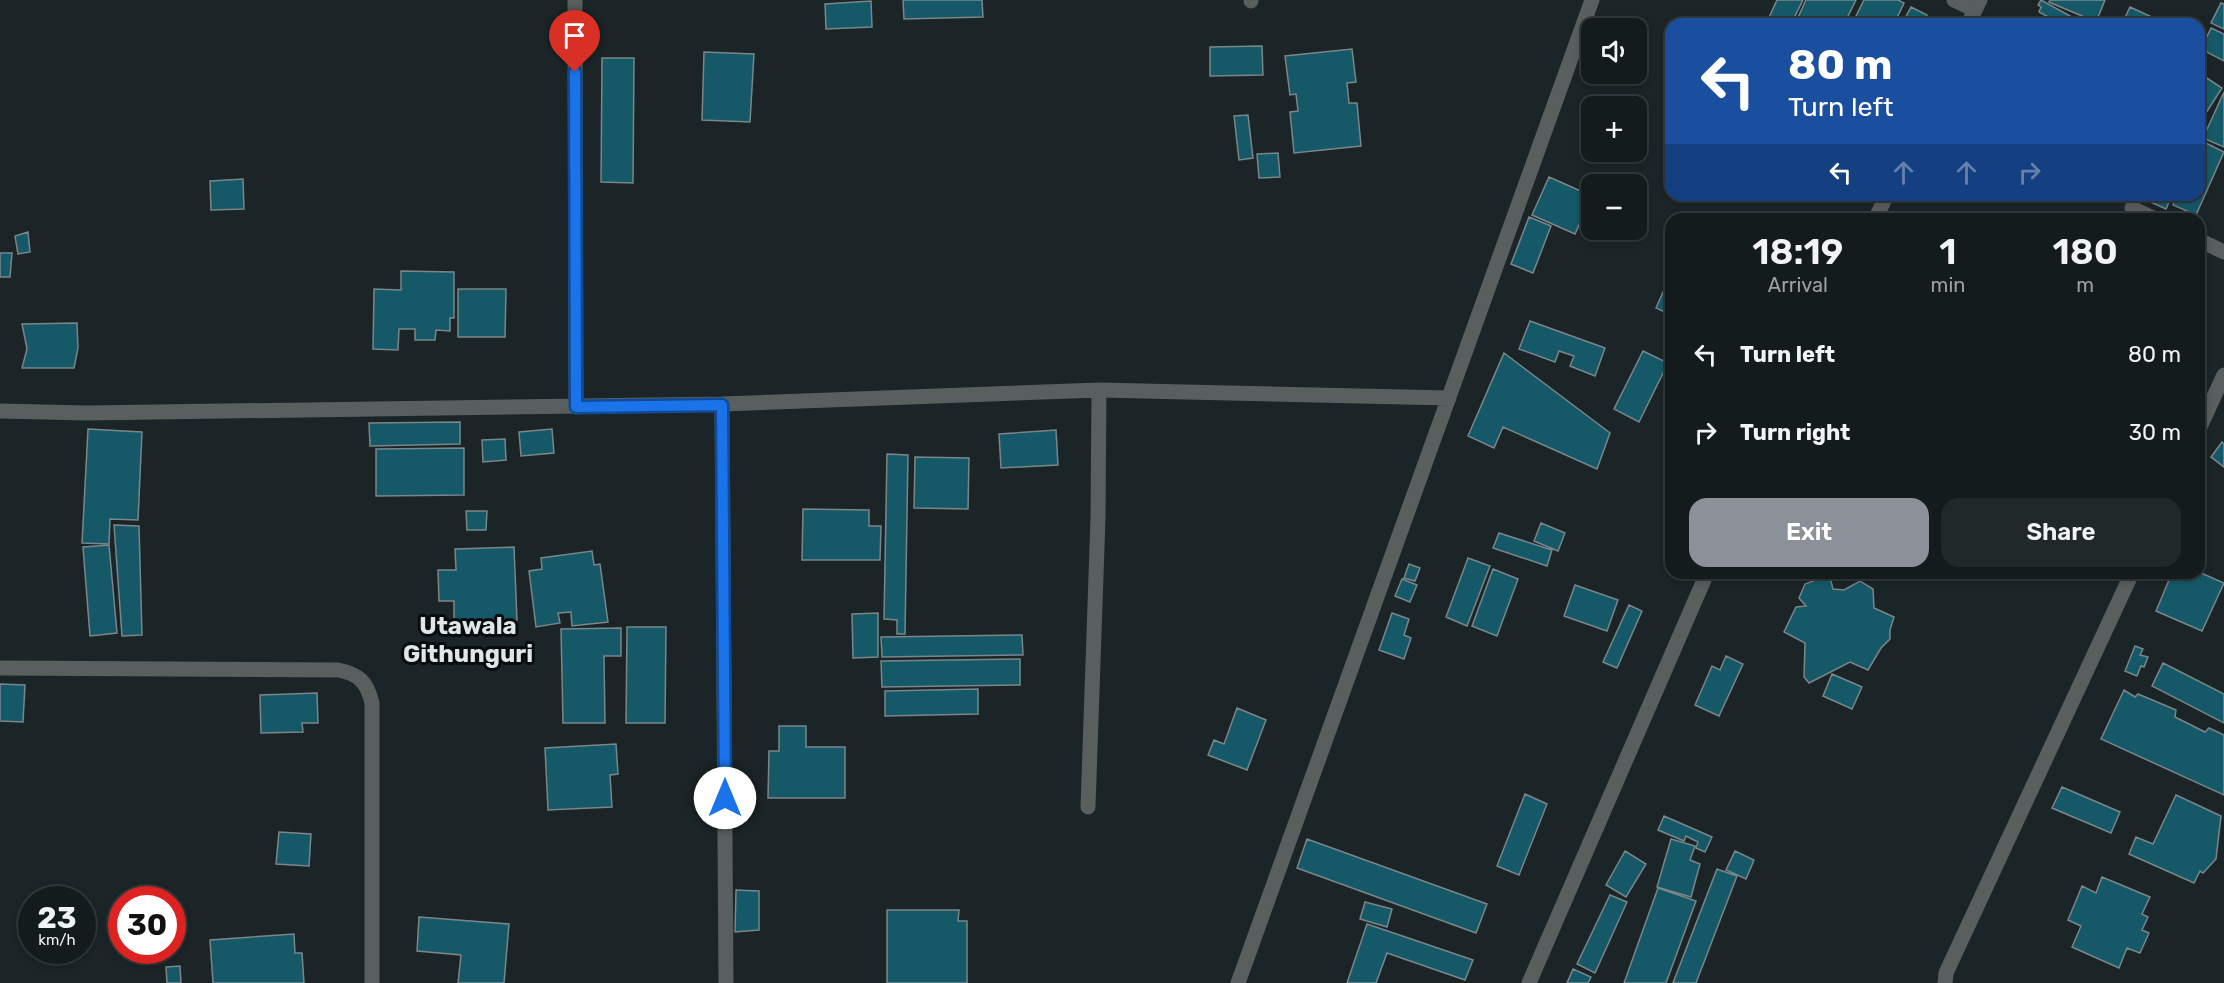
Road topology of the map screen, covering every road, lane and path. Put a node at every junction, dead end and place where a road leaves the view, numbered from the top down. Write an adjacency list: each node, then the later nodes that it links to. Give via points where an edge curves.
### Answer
1 (575, 0): 13 (street)
2 (1592, 0): 11 (street)
3 (1954, 0): 4 (street)
4 (1977, 5)
5 (2132, 208): 6 (street)
6 (2142, 213)
7 (2205, 243): 8 (street)
8 (2224, 252)
9 (2224, 375): 15 (street)
10 (1099, 390): 11 (street); 12 (street); 19 (street)
11 (1449, 398): 22 (street)
12 (722, 405): 13 (street); 21 (street)
13 (576, 407): 14 (street)
14 (0, 411)
15 (2205, 416)
16 (1704, 579): 23 (street)
17 (2129, 579): 24 (street, via 1946,973)
18 (0, 668): 20 (street, via 338,670 361,680 372,703)
19 (1088, 807)
20 (372, 983)
21 (726, 983)
22 (1238, 983)
23 (1529, 983)
24 (1945, 983)

